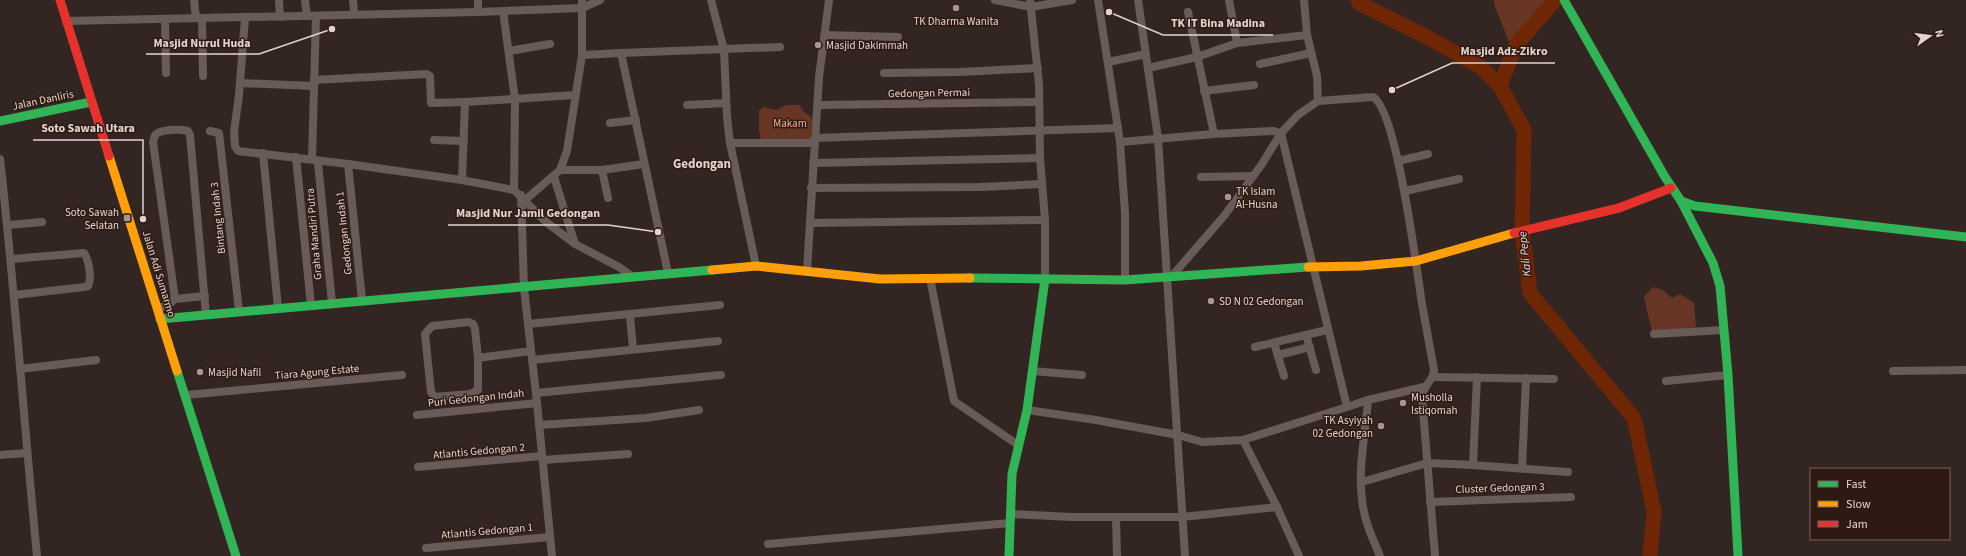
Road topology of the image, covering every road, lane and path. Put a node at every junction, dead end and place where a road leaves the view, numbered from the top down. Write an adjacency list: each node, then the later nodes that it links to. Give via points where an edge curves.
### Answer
1 (60, 0): 29 (street, Jalan Adi Sumarmo)
2 (194, 0): 26 (street)
3 (279, 0): 25 (street)
4 (305, 0): 23 (street)
5 (353, 0): 22 (street)
6 (478, 0): 20 (street)
7 (600, 0): 17 (street)
8 (712, 0): 36 (street)
9 (829, 0): 31 (street)
10 (995, 0): 18 (street)
11 (1072, 0): 18 (street)
12 (1098, 0): 43 (street)
13 (1138, 0): 40 (street)
14 (1229, 0): 33 (street)
15 (1304, 0): 30 (street)
16 (1566, 3): 96 (street)
17 (582, 4): 19 (street); 41 (street)
18 (1031, 4): 45 (street)
19 (503, 11): 20 (street); 37 (street)
20 (478, 12): 22 (street)
21 (1188, 12): 42 (street)
22 (354, 14): 24 (street)
23 (306, 16): 24 (street); 25 (street)
24 (316, 16): 51 (street, Graha Mandiri Putra)
25 (280, 17): 27 (street)
26 (199, 18): 27 (street); 28 (street); 49 (street)
27 (245, 18): 50 (street)
28 (165, 19): 29 (street); 47 (street)
29 (66, 21): 57 (street, Jalan Adi Sumarmo)
30 (1308, 35): 33 (street); 39 (street)
31 (825, 36): 32 (street); 73 (street, via 819,77)
32 (898, 37)
33 (1237, 43): 42 (street)
34 (550, 44): 37 (street)
35 (780, 47): 36 (street)
36 (724, 50): 38 (street); 59 (street)
37 (509, 52): 55 (street)
38 (621, 53): 41 (street); 63 (street)
39 (1311, 53): 44 (street); 56 (street, via 1317,76)
40 (1146, 54): 43 (street); 46 (street)
41 (582, 55): 54 (street)
42 (1196, 57): 46 (street); 53 (street)
43 (1108, 62): 66 (street)
44 (1260, 64)
45 (1038, 68): 48 (street); 60 (street)
46 (1148, 68): 71 (street)
47 (166, 73)
48 (884, 73)
49 (203, 76)
50 (240, 83): 51 (street); 77 (street, via 234,132 236,148 240,151)
51 (314, 83): 58 (street, via 427,74 430,76 431,103); 82 (street, Graha Mandiri Putra)
52 (1254, 85): 53 (street)
53 (1204, 91): 70 (street)
54 (575, 95): 55 (street); 88 (street, via 566,151)
55 (515, 99): 58 (street); 98 (street)
56 (1318, 101): 69 (street, via 1298,115); 83 (street, via 1379,101)
57 (91, 102): 64 (street, Jalan Danliris); 126 (street, Jalan Adi Sumarmo)
58 (465, 102): 74 (street)
59 (726, 102): 61 (street); 76 (street)
60 (1039, 102): 62 (street, Gedongan Permai); 68 (street)
61 (687, 105)
62 (819, 105)
63 (636, 120): 65 (street); 86 (street)
64 (0, 121)
65 (610, 123)
66 (1118, 128): 68 (street); 75 (street)
67 (210, 131): 128 (street, Bintang Indah 3, via 220,133)
68 (1040, 131): 73 (street); 80 (street)
69 (1281, 133): 70 (street, via 1274,131); 90 (street); 110 (street)
70 (1214, 134): 71 (street)
71 (1158, 138): 75 (street); 113 (street)
72 (434, 140): 74 (street)
73 (815, 140): 76 (street); 84 (street)
74 (464, 141): 93 (street)
75 (1120, 142): 117 (street, via 1125,213)
76 (730, 143): 109 (street)
77 (263, 153): 79 (street); 127 (street)
78 (1428, 154): 83 (street)
79 (296, 157): 82 (street); 124 (street)
80 (1040, 158): 84 (street); 94 (street)
81 (0, 159): 91 (street)
82 (315, 161): 85 (street); 123 (street, Graha Mandiri Putra)
83 (1398, 161): 97 (street)
84 (813, 163): 95 (street)
85 (348, 164): 93 (street); 122 (street, Gedongan Indah 1)
86 (644, 164): 87 (street); 112 (street)
87 (602, 170): 88 (street); 99 (street)
88 (557, 173): 98 (street); 106 (street)
89 (1201, 176): 90 (street)
90 (1253, 176): 113 (street, via 1224,216)
91 (1, 179): 102 (street)
92 (1459, 179): 97 (street)
93 (462, 180): 98 (street)
94 (1042, 184): 95 (street); 101 (street)
95 (811, 188): 104 (street)
96 (1671, 188): 100 (street); 108 (street, via 1620,208 1498,236)
97 (1405, 191): 108 (street)
98 (520, 195): 106 (street, via 546,222); 118 (street)
99 (608, 198)
100 (1681, 200): 105 (street, via 1695,206 1762,215); 134 (street, via 1718,277)
101 (1045, 220): 104 (street); 116 (street)
102 (5, 221): 103 (street); 107 (street)
103 (42, 222)
104 (810, 223): 111 (street)
105 (1966, 237)
106 (575, 244): 114 (street)
107 (11, 259): 119 (street); 119 (street, via 81,252 86,257 90,280 88,286 84,287)
108 (1416, 261): 110 (street); 156 (street, via 1434,370)
109 (756, 266): 111 (street); 112 (street)
110 (1312, 267): 113 (street); 133 (street)
111 (807, 271): 115 (street, via 880,279)
112 (668, 274): 114 (street)
113 (1169, 276): 117 (street); 171 (street)
114 (633, 277): 118 (street)
115 (930, 278): 116 (street); 173 (street, via 954,401)
116 (1045, 279): 117 (street); 149 (street)
117 (1125, 280)
118 (524, 288): 122 (street); 132 (street)
119 (15, 295): 146 (street)
120 (205, 296): 121 (street); 121 (street, via 190,135 184,130 160,132 153,142); 129 (street)
121 (174, 299): 126 (street, via 167,306)
122 (362, 300): 123 (street)
123 (332, 303): 124 (street)
124 (311, 305): 127 (street)
125 (720, 305): 130 (street)
126 (157, 308): 131 (street, Jalan Adi Sumarmo)
127 (278, 308): 128 (street)
128 (239, 311): 129 (street)
129 (206, 315): 131 (street)
130 (630, 315): 132 (street); 141 (street)
131 (160, 319): 163 (street, Jalan Adi Sumarmo)
132 (528, 324): 143 (street)
133 (1327, 330): 136 (street); 166 (street)
134 (1724, 330): 135 (street); 154 (street)
135 (1654, 334)
136 (1306, 335): 138 (street); 140 (street)
137 (718, 341): 141 (street)
138 (1274, 342): 139 (street); 142 (street)
139 (1255, 347)
140 (1310, 347): 142 (street); 147 (street)
141 (633, 349): 143 (street)
142 (1278, 355): 155 (street)
143 (532, 356): 144 (street); 162 (street)
144 (478, 358): 144 (street, via 472,323 432,326 427,330 424,338 433,395 438,397 476,392 479,388)
145 (96, 360): 146 (street)
146 (20, 369): 174 (street)
147 (1316, 370)
148 (1966, 370): 150 (street)
149 (1032, 371): 153 (street); 168 (street)
150 (1893, 371)
151 (402, 375): 163 (street, Tiara Agung Estate)
152 (721, 375): 162 (street)
153 (1082, 375)
154 (1728, 375): 160 (street); 202 (street)
155 (1284, 376)
156 (1433, 377): 157 (street); 161 (street)
157 (1477, 377): 158 (street); 179 (street)
158 (1526, 378): 159 (street); 181 (street)
159 (1554, 379)
160 (1666, 381)
161 (1424, 387): 164 (street); 178 (street, via 1422,398)
162 (536, 393): 165 (street)
163 (186, 395): 194 (street, Jalan Adi Sumarmo)
164 (1368, 400): 166 (street); 183 (street)
165 (537, 403): 169 (street, Puri Gedongan Indah); 170 (street)
166 (1347, 407): 172 (street)
167 (699, 410): 170 (street, via 646,418)
168 (1027, 410): 171 (street); 173 (street)
169 (416, 415)
170 (539, 425): 177 (street)
171 (1178, 435): 172 (street, via 1202,442); 188 (street)
172 (1243, 440): 186 (street)
173 (1018, 445): 189 (street, via 1012,474)
174 (27, 452): 176 (street); 193 (street)
175 (628, 454): 177 (street, Atlantis Gedongan 2)
176 (0, 455)
177 (543, 458): 180 (street, Atlantis Gedongan 2); 190 (street)
178 (1427, 463): 179 (street); 183 (street); 185 (street)
179 (1473, 465): 181 (street)
180 (418, 467)
181 (1522, 468): 182 (street)
182 (1568, 472)
183 (1362, 482): 200 (street, via 1368,528)
184 (1571, 497): 185 (street, Cluster Gedongan 3)
185 (1430, 502): 201 (street)
186 (1277, 507): 188 (street); 199 (street)
187 (1116, 517): 188 (street); 189 (street); 197 (street)
188 (1182, 517): 198 (street)
189 (1011, 519): 191 (street); 196 (street)
190 (550, 537): 192 (street, Atlantis Gedongan 1); 195 (street)
191 (768, 544)
192 (426, 548)
193 (37, 556)
194 (236, 556)
195 (552, 556)
196 (1009, 556)
197 (1117, 556)
198 (1185, 556)
199 (1299, 556)
200 (1380, 556)
201 (1435, 556)
202 (1738, 556)

